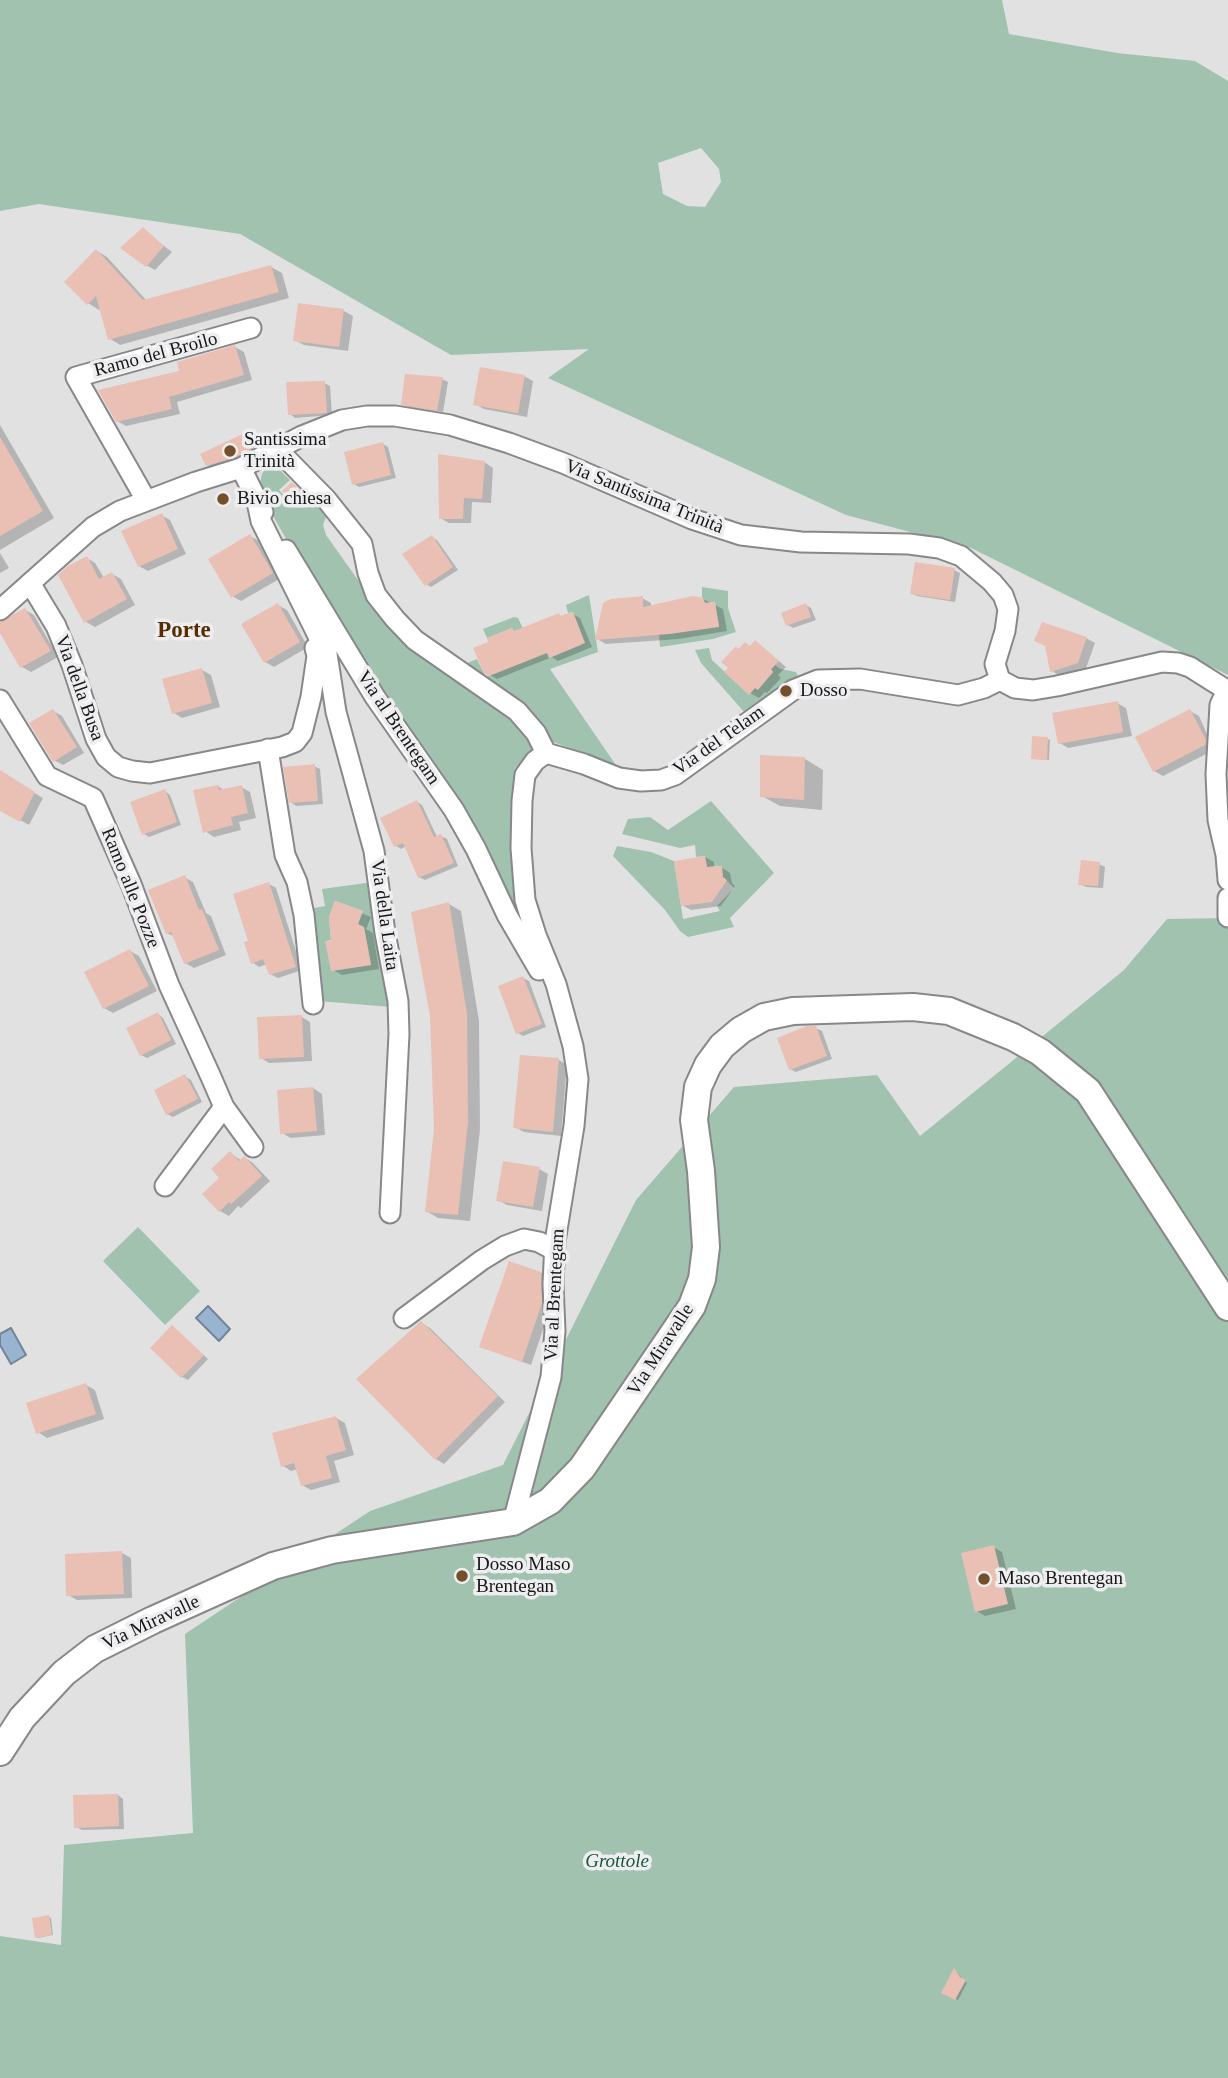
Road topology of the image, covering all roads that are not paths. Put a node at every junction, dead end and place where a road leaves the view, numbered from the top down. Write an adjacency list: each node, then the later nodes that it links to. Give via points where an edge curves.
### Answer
1 (251, 328): 4 (street, Ramo del Broilo, via 76,377)
2 (277, 449): 3 (street, Via Santissima Trinità); 9 (street, Via Santissima Trinità, via 342,420 367,416 421,420 509,443 741,535 939,548 961,556 1003,595 1008,609 995,664); 13 (street, via 362,544 376,595 395,619 415,640 517,711)
3 (241, 468): 4 (street, Via Santissima Trinità); 5 (street, Via al Brentegam)
4 (146, 500): 6 (street, Via Santissima Trinità, via 93,527)
5 (257, 502): 8 (street, Via della Laita, via 261,521); 15 (street, Via al Brentegam, via 375,697 454,810 540,971)
6 (30, 583): 7 (street, Via Santissima Trinità); 12 (street, Via della Busa, via 57,626 96,739 118,767 150,773)
7 (0, 610)
8 (312, 627): 12 (street, Via della Busa, via 317,656 302,733 295,742); 20 (street, Via della Laita, via 327,654 336,712 374,850 398,1001)
9 (1000, 680): 10 (street, via 1033,690 1162,662 1178,663); 13 (street, Via del Telam, via 958,695 860,679 818,680 793,690 675,775 661,780 619,778)
10 (1228, 691): 14 (street, via 1220,705 1216,774)
11 (0, 700): 17 (street, Ramo alle Pozze, via 47,776 93,798)
12 (268, 749): 16 (street, via 285,855 304,915)
13 (546, 753): 15 (street, Via al Brentegam, via 525,775 521,848 525,900)
14 (1228, 880)
15 (556, 984): 21 (street, Via al Brentegam, via 578,1079)
16 (313, 1004)
17 (224, 1107): 18 (street, Ramo alle Pozze); 19 (street)
18 (253, 1147)
19 (165, 1186)
20 (390, 1213)
21 (554, 1250): 23 (street, via 524,1239 505,1246); 24 (street, Via al Brentegam, via 551,1377)
22 (1228, 1307): 24 (street, Via Miravalle, via 1088,1091 1040,1052 949,1011 913,1007 793,1011 764,1017 722,1046 698,1087 694,1120 706,1247 692,1306 582,1468 550,1501)
23 (404, 1318)
24 (513, 1522): 25 (street, Via Miravalle, via 332,1550 273,1566 95,1649 42,1696)
25 (0, 1752)

